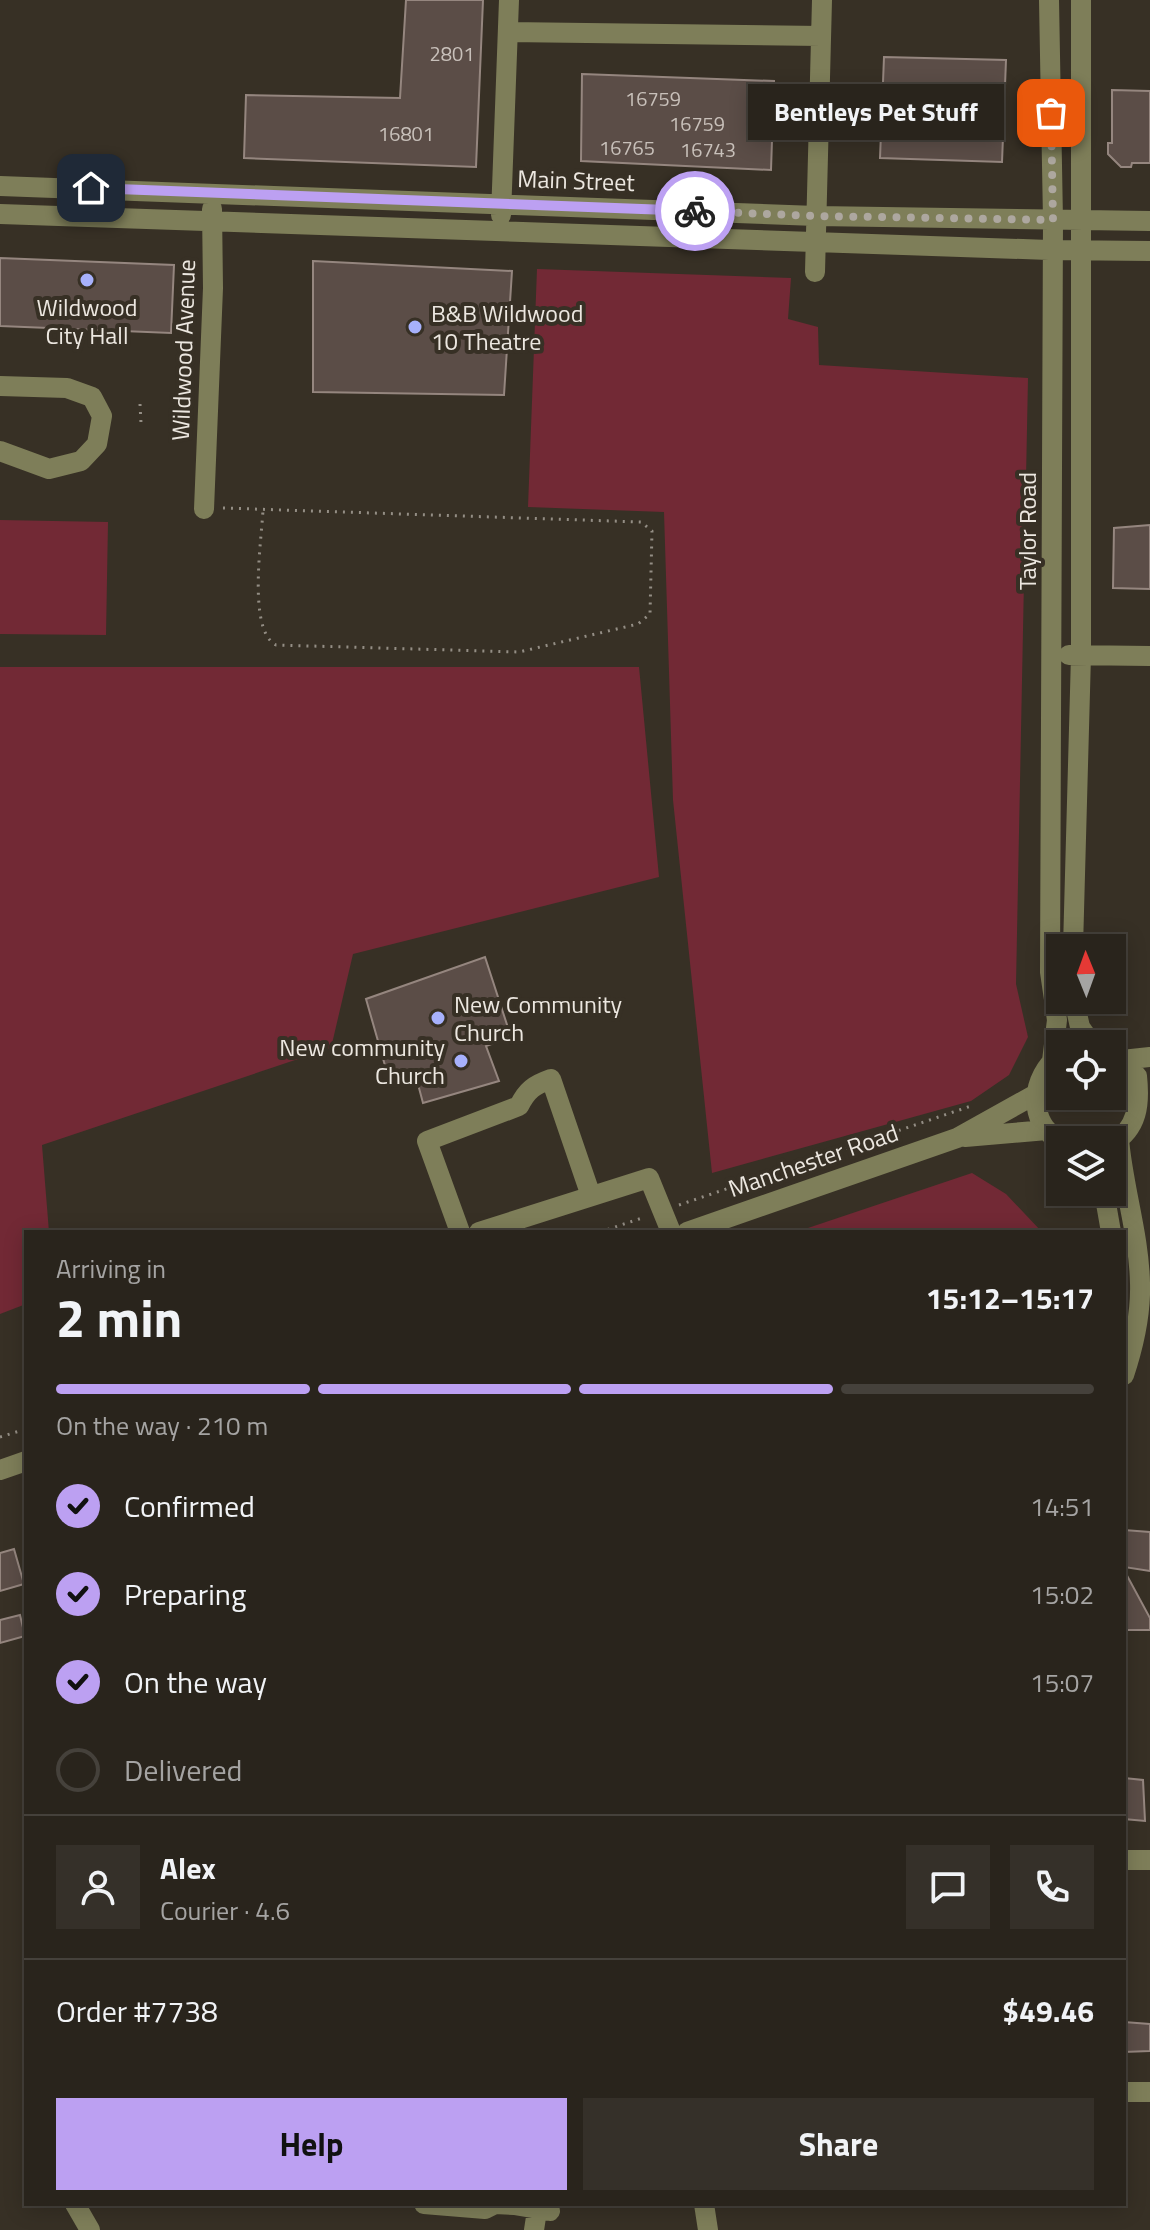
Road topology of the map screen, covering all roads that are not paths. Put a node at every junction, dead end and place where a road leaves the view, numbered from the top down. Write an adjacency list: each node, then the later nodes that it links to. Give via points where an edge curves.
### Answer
1 (509, 0): 5 (street)
2 (822, 0): 6 (street)
3 (1049, 0): 12 (street, Taylor Road)
4 (1081, 0): 13 (street)
5 (508, 32): 6 (street); 9 (street)
6 (821, 36): 11 (street)
7 (0, 186): 8 (street, Main Street)
8 (211, 192): 9 (street, Main Street); 14 (street, Wildwood Avenue)
9 (502, 203): 11 (street, Main Street); 16 (street)
10 (0, 214): 14 (street)
11 (816, 216): 12 (street, Main Street); 17 (street)
12 (1053, 220): 13 (street, Main Street); 18 (street, Taylor Road)
13 (1081, 220): 15 (street, Main Street); 19 (street)
14 (212, 221): 16 (street); 24 (street, Wildwood Avenue)
15 (1150, 221)
16 (501, 231): 17 (street)
17 (816, 242): 18 (street); 21 (street)
18 (1053, 250): 19 (street); 26 (street, Taylor Road)
19 (1081, 251): 20 (street); 25 (street)
20 (1150, 251)
21 (815, 272)
22 (0, 386): 23 (street, via 67,388 92,397 102,416 97,444 81,461 49,469)
23 (0, 451)
24 (213, 504)
25 (1081, 655): 26 (street); 27 (street); 28 (street)
26 (1053, 656): 29 (street, Taylor Road, via 1050,972)
27 (1150, 656)
28 (1073, 934)
29 (1057, 1030)
30 (1126, 1056): 31 (street)
31 (1150, 1057)
32 (1126, 1065): 34 (street)
33 (1046, 1070): 35 (street, Taylor Road)
34 (1144, 1093): 37 (street)
35 (1036, 1094): 36 (street, via 1036,1112); 39 (street, Manchester Road)
36 (1046, 1126)
37 (1126, 1132)
38 (1046, 1136): 39 (street, Manchester Road)
39 (957, 1138): 46 (street, Manchester Road)
40 (1126, 1194): 48 (street, via 1140,1282 1136,1333)
41 (591, 1196): 43 (street, via 551,1079 533,1086 519,1106 427,1141); 44 (street); 45 (street, via 649,1178)
42 (1106, 1206): 47 (street)
43 (459, 1230)
44 (485, 1230)
45 (670, 1230)
46 (693, 1230)
47 (1111, 1230)
48 (1126, 1368)
49 (24, 1462): 50 (street)
50 (0, 1470)
51 (1126, 1860): 52 (street)
52 (1150, 1860)
53 (1126, 2092): 54 (street)
54 (1150, 2092)
55 (76, 2206): 59 (street)
56 (448, 2206): 58 (street, via 485,2209 493,2216)
57 (704, 2206): 60 (street)
58 (543, 2216)
59 (90, 2230)
60 (708, 2230)

